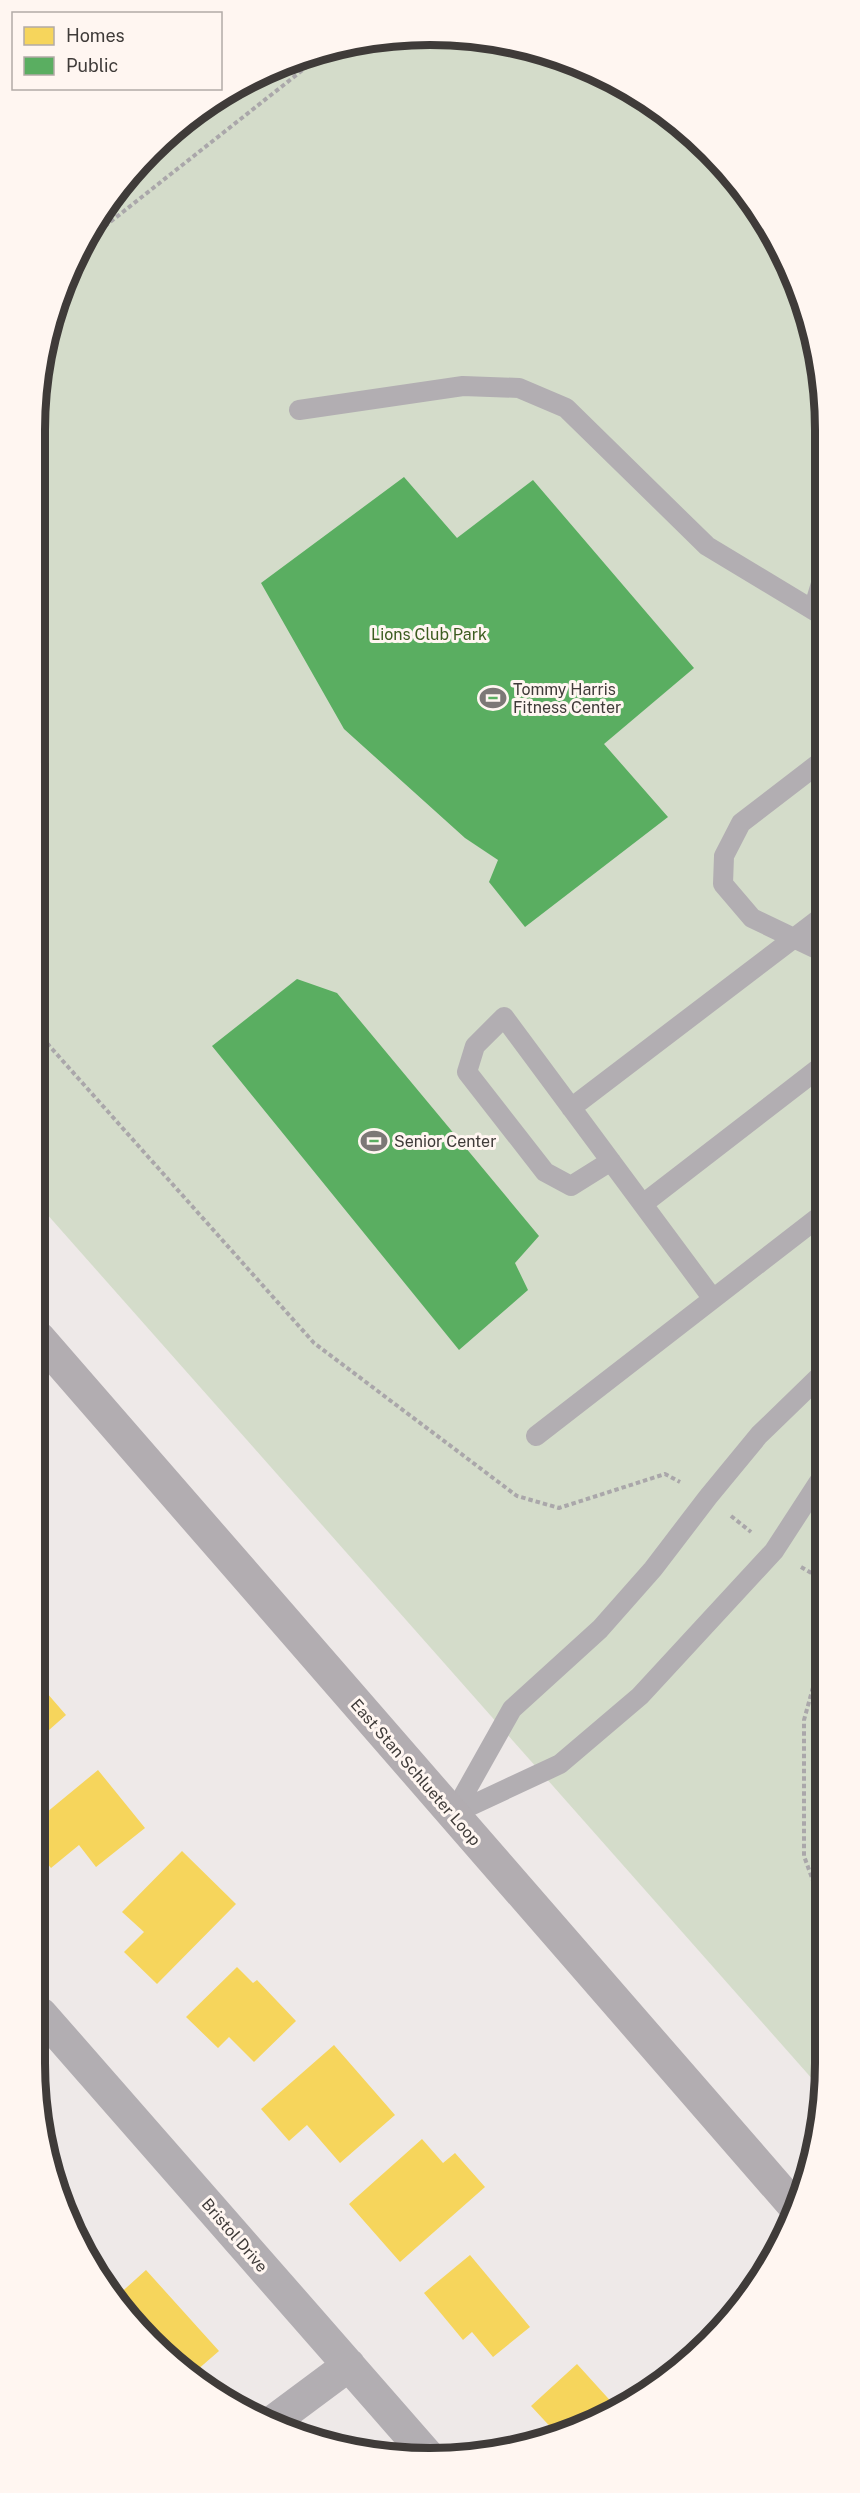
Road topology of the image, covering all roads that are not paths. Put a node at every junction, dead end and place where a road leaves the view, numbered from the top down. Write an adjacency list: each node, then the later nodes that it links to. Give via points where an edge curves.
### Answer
1 (299, 410): 2 (lane, via 463,386 519,388 566,408 707,546)
2 (815, 611)
3 (815, 766): 5 (lane, via 741,822 724,856 723,884 752,918)
4 (815, 922): 5 (lane)
5 (794, 939): 6 (lane); 8 (lane)
6 (815, 948)
7 (815, 1072): 10 (lane)
8 (571, 1108): 9 (lane); 9 (lane, via 504,1017 475,1046 467,1072 544,1172 571,1186)
9 (611, 1161): 10 (lane)
10 (643, 1204): 12 (lane)
11 (815, 1221): 12 (lane)
12 (713, 1299): 15 (lane)
13 (45, 1345): 17 (main road, East Stan Schlueter Loop)
14 (815, 1381): 17 (lane, via 759,1435 600,1629 512,1708)
15 (536, 1436)
16 (815, 1487): 17 (lane, via 774,1551 640,1696 560,1764)
17 (453, 1814): 19 (main road, East Stan Schlueter Loop)
18 (45, 2017): 20 (street, Bristol Drive)
19 (790, 2201)
20 (349, 2365): 21 (street); 22 (street, Bristol Drive)
21 (278, 2417)
22 (421, 2448)

